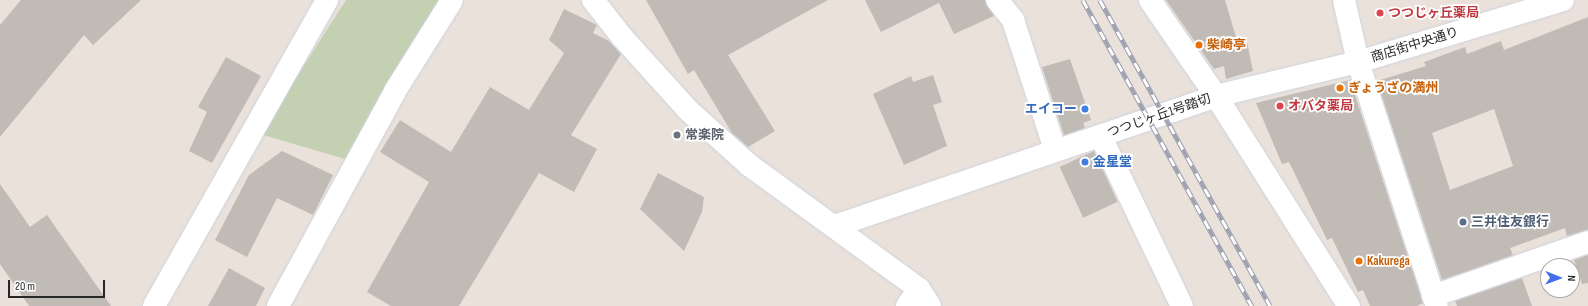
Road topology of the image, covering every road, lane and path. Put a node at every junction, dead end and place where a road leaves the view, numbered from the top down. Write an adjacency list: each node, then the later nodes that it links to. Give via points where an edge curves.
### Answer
1 (327, 0): 16 (street)
2 (452, 0): 17 (street, via 395,91)
3 (594, 0): 12 (street, via 622,37 688,110 749,165)
4 (998, 0): 11 (street, via 1013,20)
5 (1150, 0): 9 (street)
6 (1344, 0): 8 (street)
7 (1562, 0): 8 (street, 商店街中央通り)
8 (1358, 62): 9 (street, 商店街中央通り); 15 (street)
9 (1216, 96): 10 (street, つつじヶ丘1号踏切); 19 (street)
10 (1101, 137): 11 (street, つつじヶ丘1号踏切); 18 (street)
11 (1055, 149): 12 (street, つつじヶ丘1号踏切)
12 (835, 226): 14 (street)
13 (1588, 242): 15 (street)
14 (919, 300)
15 (1435, 301)
16 (154, 306)
17 (278, 306)
18 (1182, 306)
19 (1349, 306)

